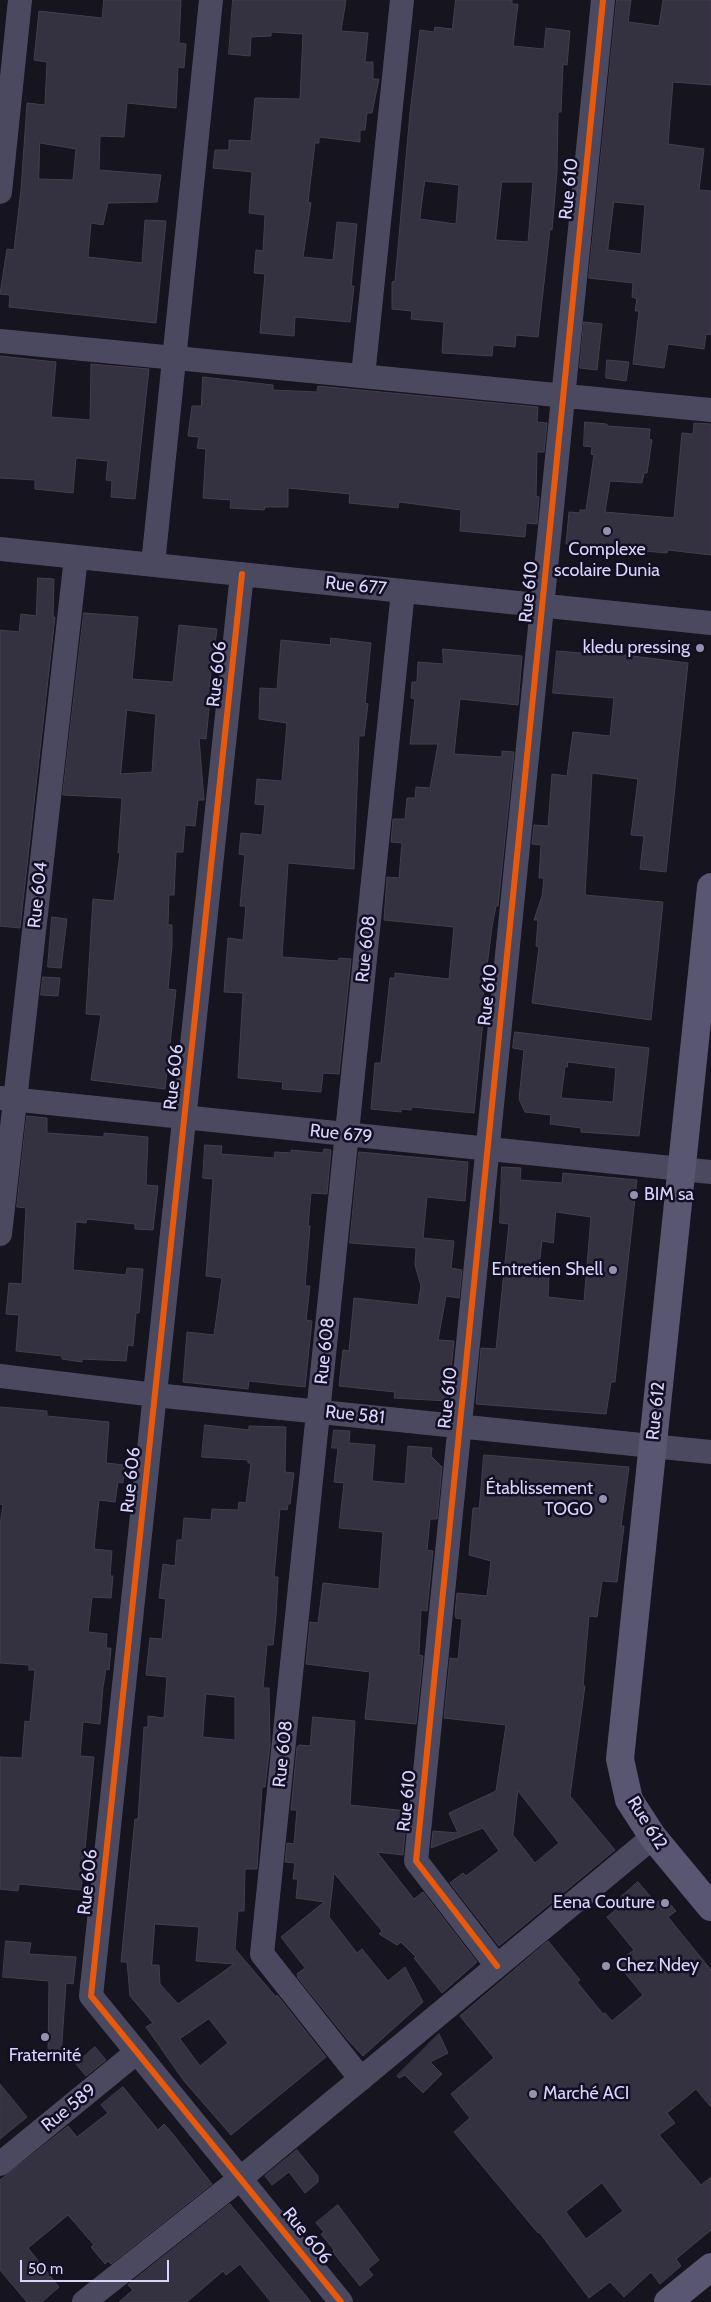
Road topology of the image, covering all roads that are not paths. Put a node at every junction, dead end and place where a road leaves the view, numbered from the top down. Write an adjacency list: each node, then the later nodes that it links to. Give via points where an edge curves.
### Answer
1 (20, 0): 5 (street)
2 (211, 0): 7 (street)
3 (402, 0): 8 (street)
4 (604, 0): 9 (street, Rue 610)
5 (0, 192)
6 (0, 341): 7 (street)
7 (174, 358): 8 (street); 13 (street)
8 (363, 376): 9 (street)
9 (564, 395): 10 (street); 16 (street, Rue 610)
10 (711, 410)
11 (0, 549): 12 (street, Rue 677)
12 (76, 556): 13 (street, Rue 677); 20 (street, Rue 604)
13 (153, 564): 14 (street, Rue 677)
14 (242, 574): 15 (street, Rue 677); 21 (street, Rue 606)
15 (404, 591): 16 (street, Rue 677); 22 (street, Rue 608)
16 (543, 605): 17 (street, Rue 677); 23 (street, Rue 610)
17 (711, 623)
18 (711, 887): 19 (street, Rue 612)
19 (703, 1038): 24 (street, Rue 612)
20 (8, 1098): 21 (street, Rue 679); 26 (street, Rue 604)
21 (184, 1117): 22 (street, Rue 679); 28 (street, Rue 606)
22 (347, 1135): 23 (street, Rue 679); 29 (street, Rue 608)
23 (488, 1150): 24 (street, Rue 679); 30 (street, Rue 610)
24 (681, 1171): 25 (street, Rue 679); 31 (street, Rue 612)
25 (711, 1172)
26 (0, 1234)
27 (0, 1376): 28 (street, Rue 581)
28 (155, 1395): 29 (street, Rue 581); 36 (street, Rue 606, via 91,1996)
29 (318, 1412): 30 (street, Rue 581); 37 (street, Rue 608, via 262,1954)
30 (460, 1426): 31 (street, Rue 581); 35 (street, Rue 610, via 416,1861)
31 (652, 1446): 32 (street, Rue 581); 33 (street, Rue 612, via 620,1759 629,1800)
32 (711, 1452)
33 (653, 1837): 34 (street, Rue 612); 35 (street)
34 (711, 1907)
35 (497, 1966): 37 (street)
36 (137, 2052): 38 (street, Rue 589); 39 (street, Rue 606)
37 (361, 2078): 39 (street)
38 (2, 2159)
39 (241, 2178): 41 (street, Rue 606); 42 (street)
40 (711, 2266): 43 (street)
41 (337, 2301)
42 (84, 2302)
43 (668, 2302)

